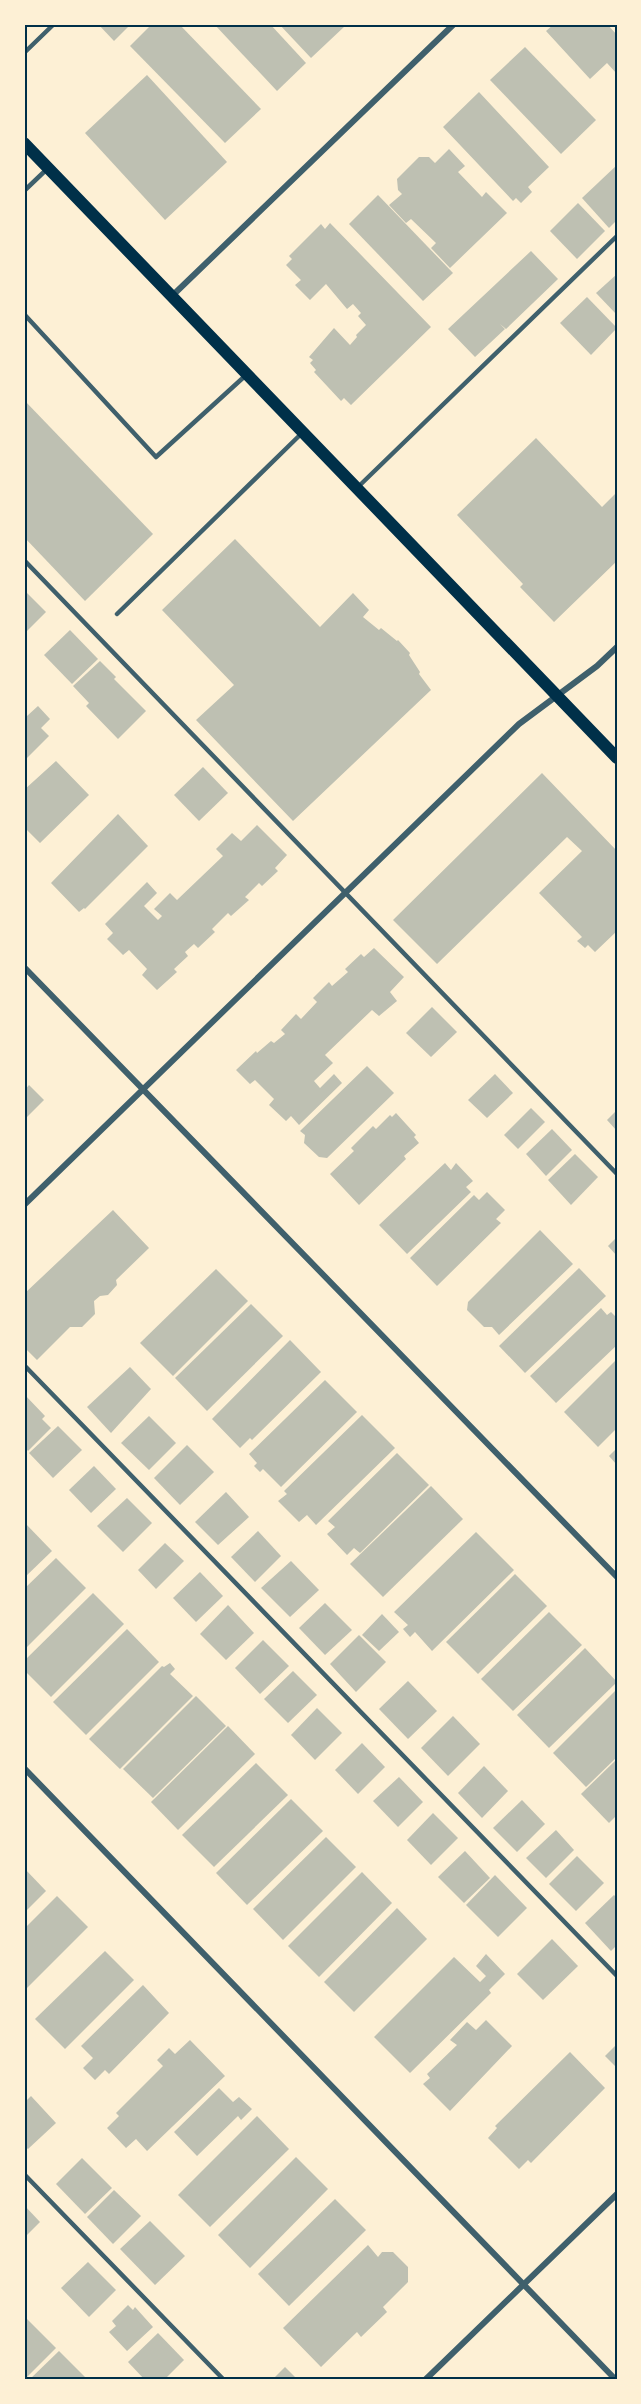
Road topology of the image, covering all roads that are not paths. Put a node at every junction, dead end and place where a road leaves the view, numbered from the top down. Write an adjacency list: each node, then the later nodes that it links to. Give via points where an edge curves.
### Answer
1 (54, 24): 3 (lane)
2 (454, 24): 8 (street)
3 (24, 53)
4 (24, 143): 5 (main road)
5 (48, 168): 6 (lane); 8 (main road)
6 (24, 191)
7 (617, 236): 12 (lane)
8 (172, 296): 10 (main road)
9 (24, 314): 10 (lane, via 156,457)
10 (247, 374): 11 (main road)
11 (303, 432): 12 (main road); 14 (lane)
12 (357, 488): 16 (main road)
13 (24, 560): 18 (lane)
14 (117, 614)
15 (617, 647): 16 (street)
16 (557, 696): 17 (main road); 18 (street, via 519,724)
17 (617, 758)
18 (345, 893): 20 (street); 21 (lane)
19 (24, 967): 20 (street)
20 (143, 1089): 22 (street); 24 (street)
21 (617, 1174)
22 (24, 1205)
23 (24, 1365): 26 (lane)
24 (617, 1577)
25 (24, 1768): 29 (street)
26 (617, 1976)
27 (24, 2174): 30 (lane)
28 (617, 2194): 29 (street)
29 (523, 2285): 31 (street); 32 (street)
30 (224, 2380)
31 (426, 2380)
32 (616, 2380)

